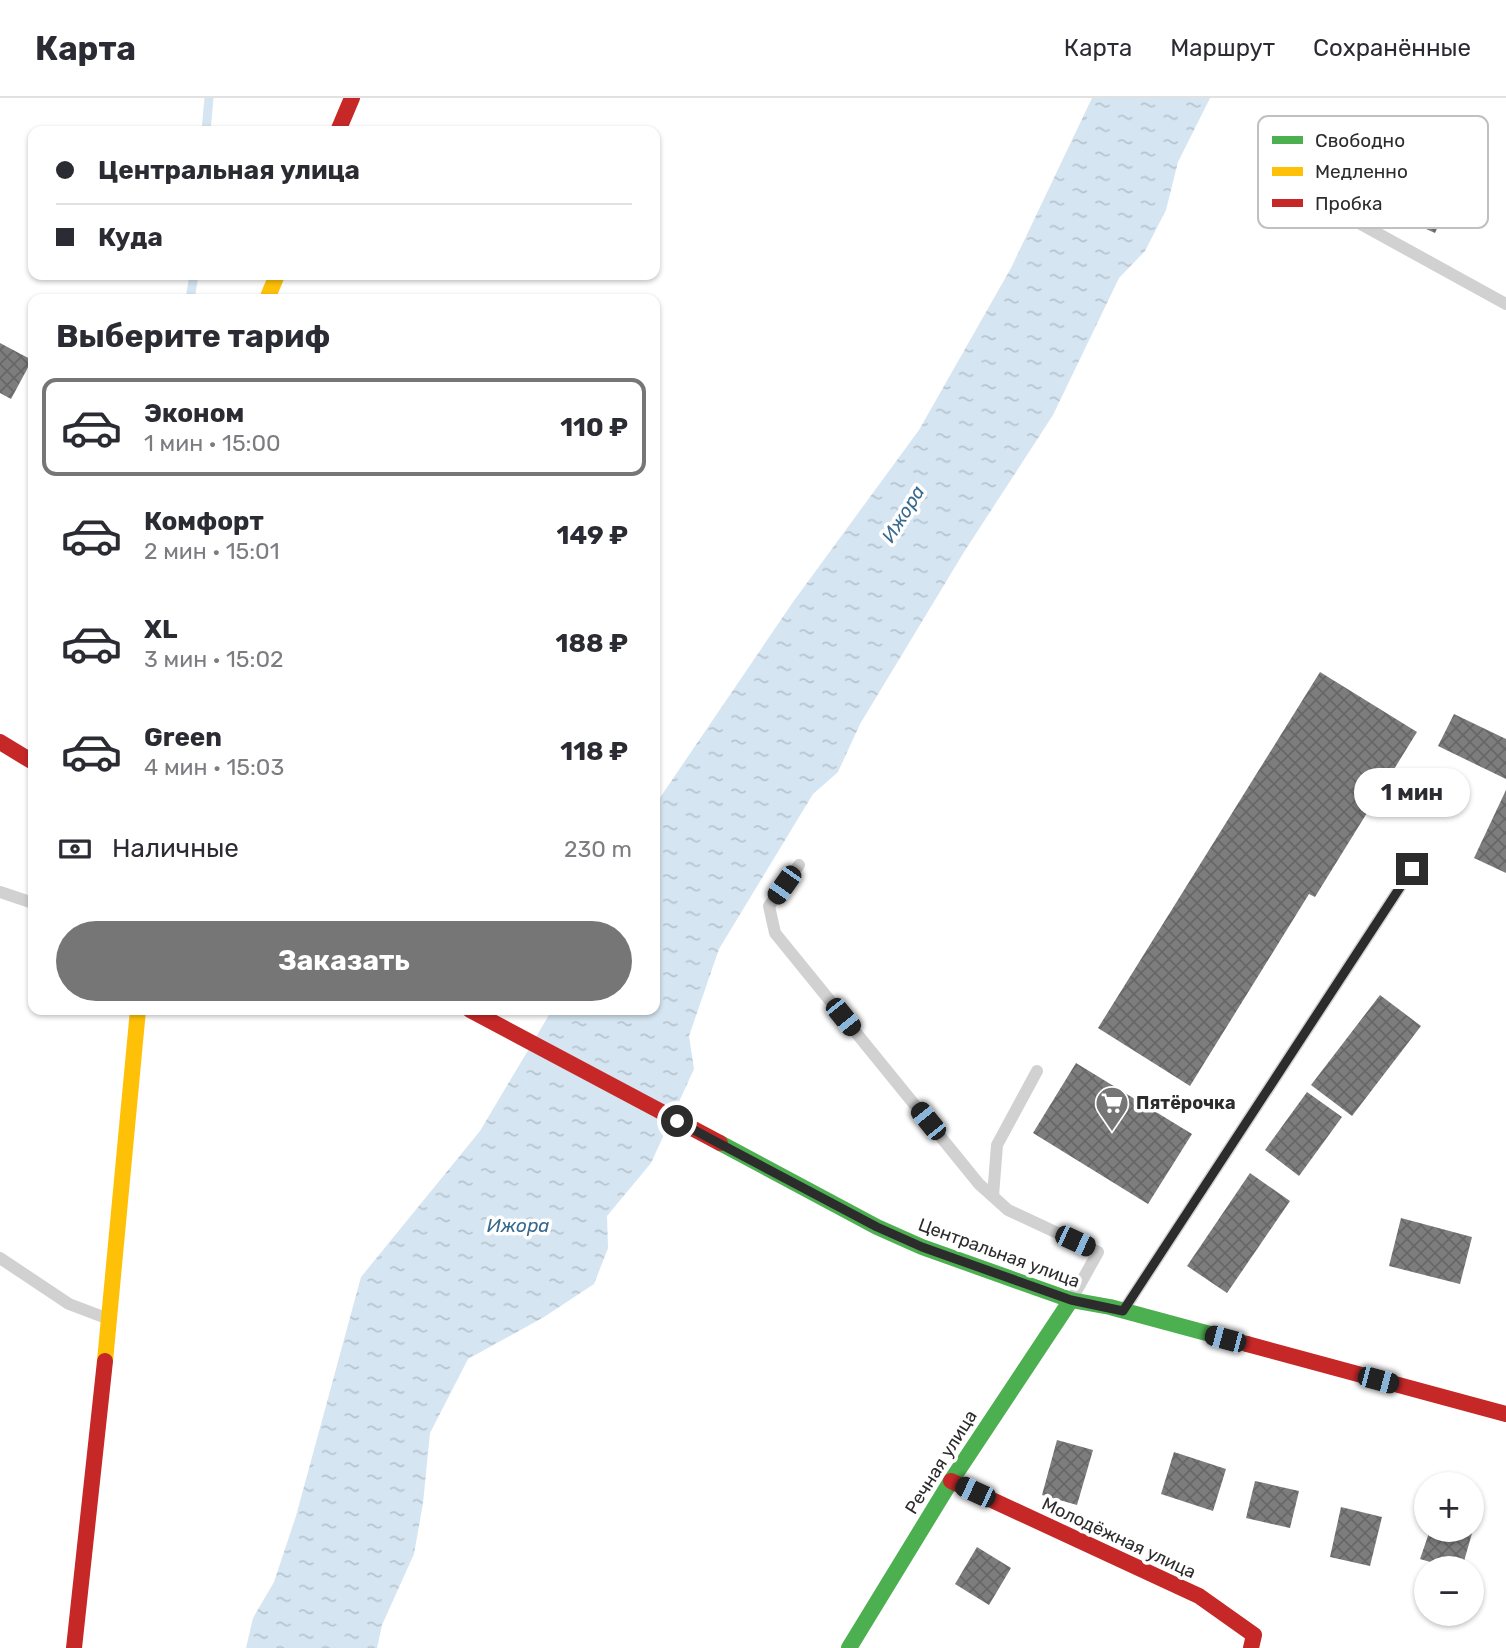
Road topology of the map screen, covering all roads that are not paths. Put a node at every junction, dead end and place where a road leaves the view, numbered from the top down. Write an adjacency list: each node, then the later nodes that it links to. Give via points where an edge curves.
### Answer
1 (352, 98): 2 (street)
2 (340, 126)
3 (1368, 228): 4 (lane)
4 (1506, 304)
5 (0, 742): 6 (street)
6 (28, 759)
7 (799, 865): 14 (lane, via 769,906 775,933)
8 (1412, 869): 17 (lane)
9 (0, 892): 10 (lane)
10 (28, 901)
11 (138, 1015): 18 (street)
12 (479, 1015): 16 (street, Центральная улица, via 877,1227)
13 (1037, 1071): 14 (lane, via 997,1145)
14 (993, 1196): 16 (lane, via 1008,1210 1098,1252)
15 (0, 1258): 18 (lane, via 69,1304)
16 (1071, 1300): 17 (street, Центральная улица); 20 (street, Речная улица)
17 (1123, 1311): 19 (street, Центральная улица)
18 (110, 1320): 21 (street)
19 (1506, 1414)
20 (951, 1481): 22 (street, Речная улица); 23 (street, Молодёжная улица, via 1199,1596 1254,1634)
21 (74, 1648)
22 (849, 1648)
23 (1251, 1648)

